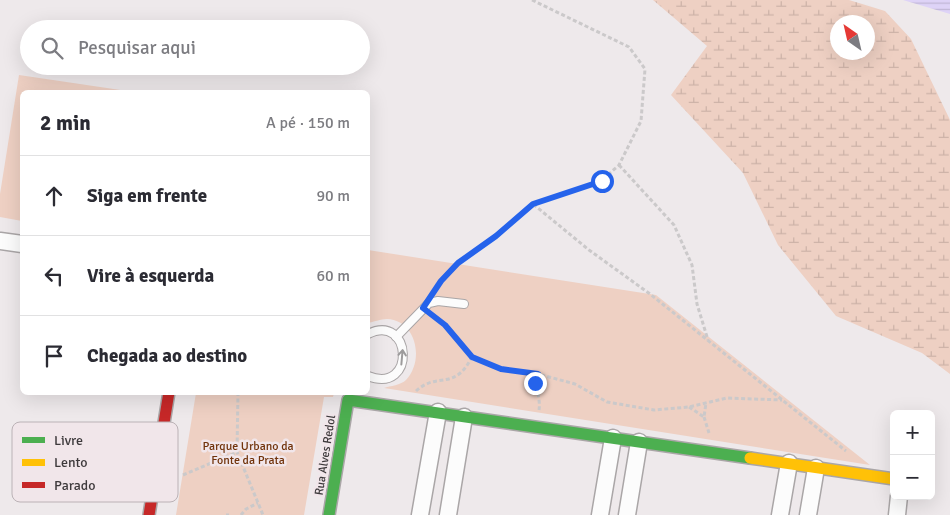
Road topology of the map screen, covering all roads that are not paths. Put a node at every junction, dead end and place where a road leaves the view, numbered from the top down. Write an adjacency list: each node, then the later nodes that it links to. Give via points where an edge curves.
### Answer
1 (0, 241): 2 (street)
2 (20, 244)
3 (464, 304): 5 (lane, via 438,301 423,308)
4 (370, 333): 5 (lane, via 380,330)
5 (396, 337): 6 (lane, one-way to 5, via 382,379 397,372 404,357)
6 (370, 376)
7 (169, 395): 11 (street)
8 (351, 396): 9 (street); 20 (street, Rua Alves Redol)
9 (438, 412): 10 (street); 21 (street)
10 (464, 417): 12 (street); 22 (street)
11 (165, 422)
12 (614, 438): 13 (street); 23 (street)
13 (639, 442): 14 (street); 24 (street)
14 (789, 464): 15 (street); 25 (street)
15 (816, 468): 16 (street); 26 (street)
16 (890, 478)
17 (898, 500): 27 (street)
18 (151, 502): 19 (street)
19 (149, 515)
20 (330, 515)
21 (420, 515)
22 (448, 515)
23 (600, 515)
24 (628, 515)
25 (780, 515)
26 (808, 515)
27 (896, 515)

